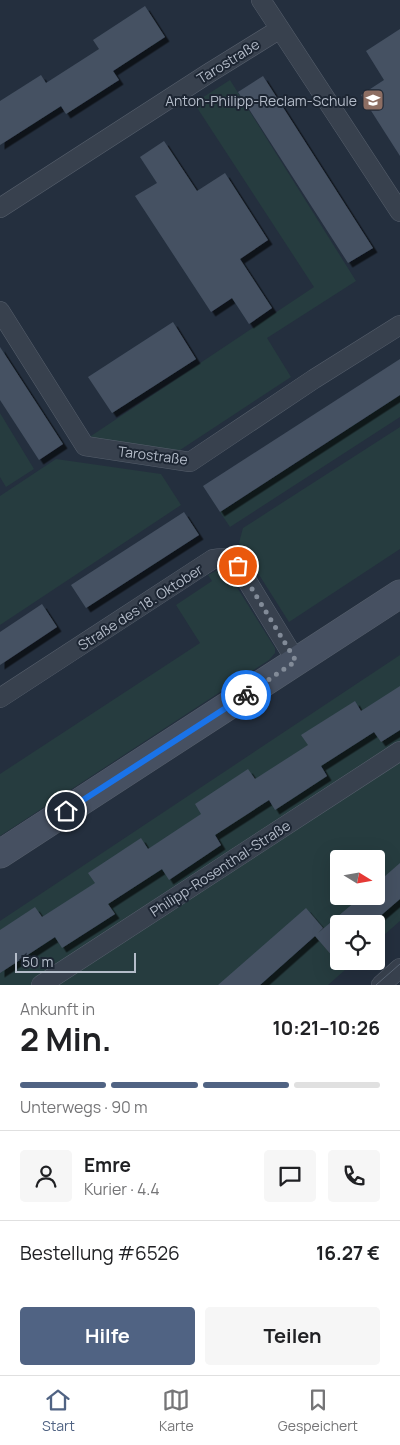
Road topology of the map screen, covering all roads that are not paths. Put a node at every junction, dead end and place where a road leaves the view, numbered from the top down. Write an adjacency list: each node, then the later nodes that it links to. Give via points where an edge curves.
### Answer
1 (261, 0): 2 (street)
2 (280, 29): 3 (street, Tarostraße); 4 (street)
3 (0, 208)
4 (400, 212)
5 (0, 311): 6 (street, Tarostraße, via 85,446 190,462)
6 (400, 325)
7 (400, 594): 8 (main road)
8 (296, 661): 9 (street, Straße des 18. Oktober, via 238,566 224,557 214,560); 11 (main road)
9 (0, 698)
10 (400, 751): 13 (street, Philipp-Rosenthal-Straße)
11 (0, 854)
12 (400, 968): 14 (street)
13 (41, 985)
14 (381, 985)

